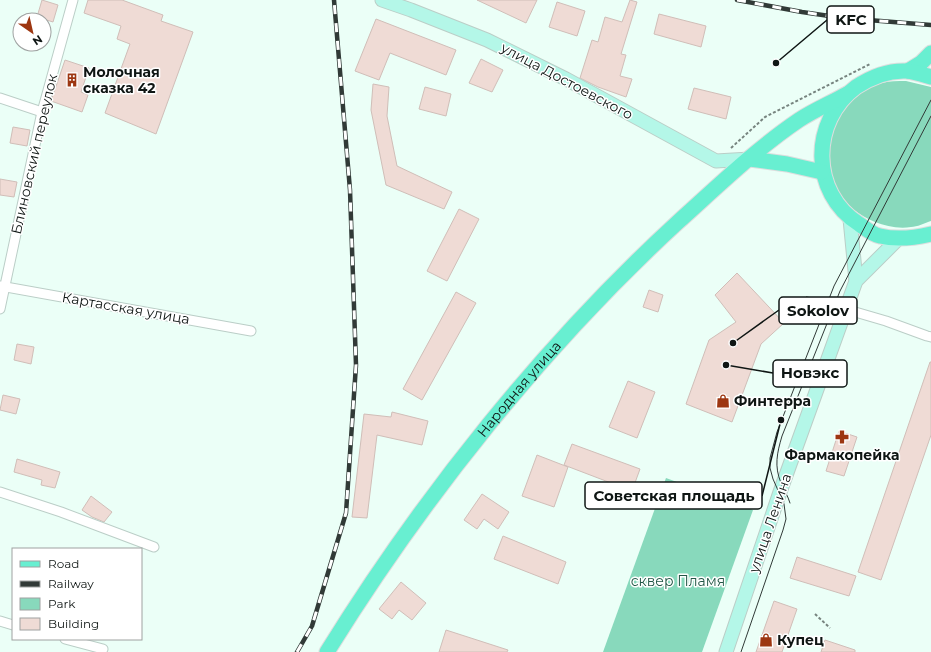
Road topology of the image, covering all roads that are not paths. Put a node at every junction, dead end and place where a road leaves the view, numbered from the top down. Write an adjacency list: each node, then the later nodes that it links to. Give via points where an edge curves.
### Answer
1 (73, 0): 8 (street, Блиновский переулок)
2 (382, 0): 9 (main road, улица Достоевского, via 487,40 566,79 716,161)
3 (931, 53): 4 (main road)
4 (908, 71): 5 (main road); 6 (main road, via 886,73 865,81)
5 (931, 77)
6 (847, 94): 9 (main road, Народная улица, via 801,119); 10 (main road, via 830,117 821,144)
7 (0, 98): 8 (street)
8 (42, 112): 15 (street, Блиновский переулок)
9 (750, 159): 10 (main road); 26 (main road, Народная улица, via 649,249 590,309 500,410 372,582)
10 (822, 172): 11 (main road, via 832,198)
11 (850, 219): 13 (main road, via 878,236); 14 (main road)
12 (931, 234): 13 (main road, via 916,238)
13 (899, 238): 14 (main road)
14 (856, 281): 17 (main road, улица Ленина)
15 (2, 286): 16 (street, Блиновский переулок); 18 (street, Картасская улица)
16 (0, 309)
17 (845, 309): 19 (street); 27 (main road, улица Ленина)
18 (251, 331)
19 (931, 336)
20 (0, 492): 21 (street)
21 (154, 547)
22 (0, 621): 23 (street)
23 (12, 625)
24 (68, 640): 25 (street)
25 (103, 650)
26 (327, 652)
27 (726, 652)

